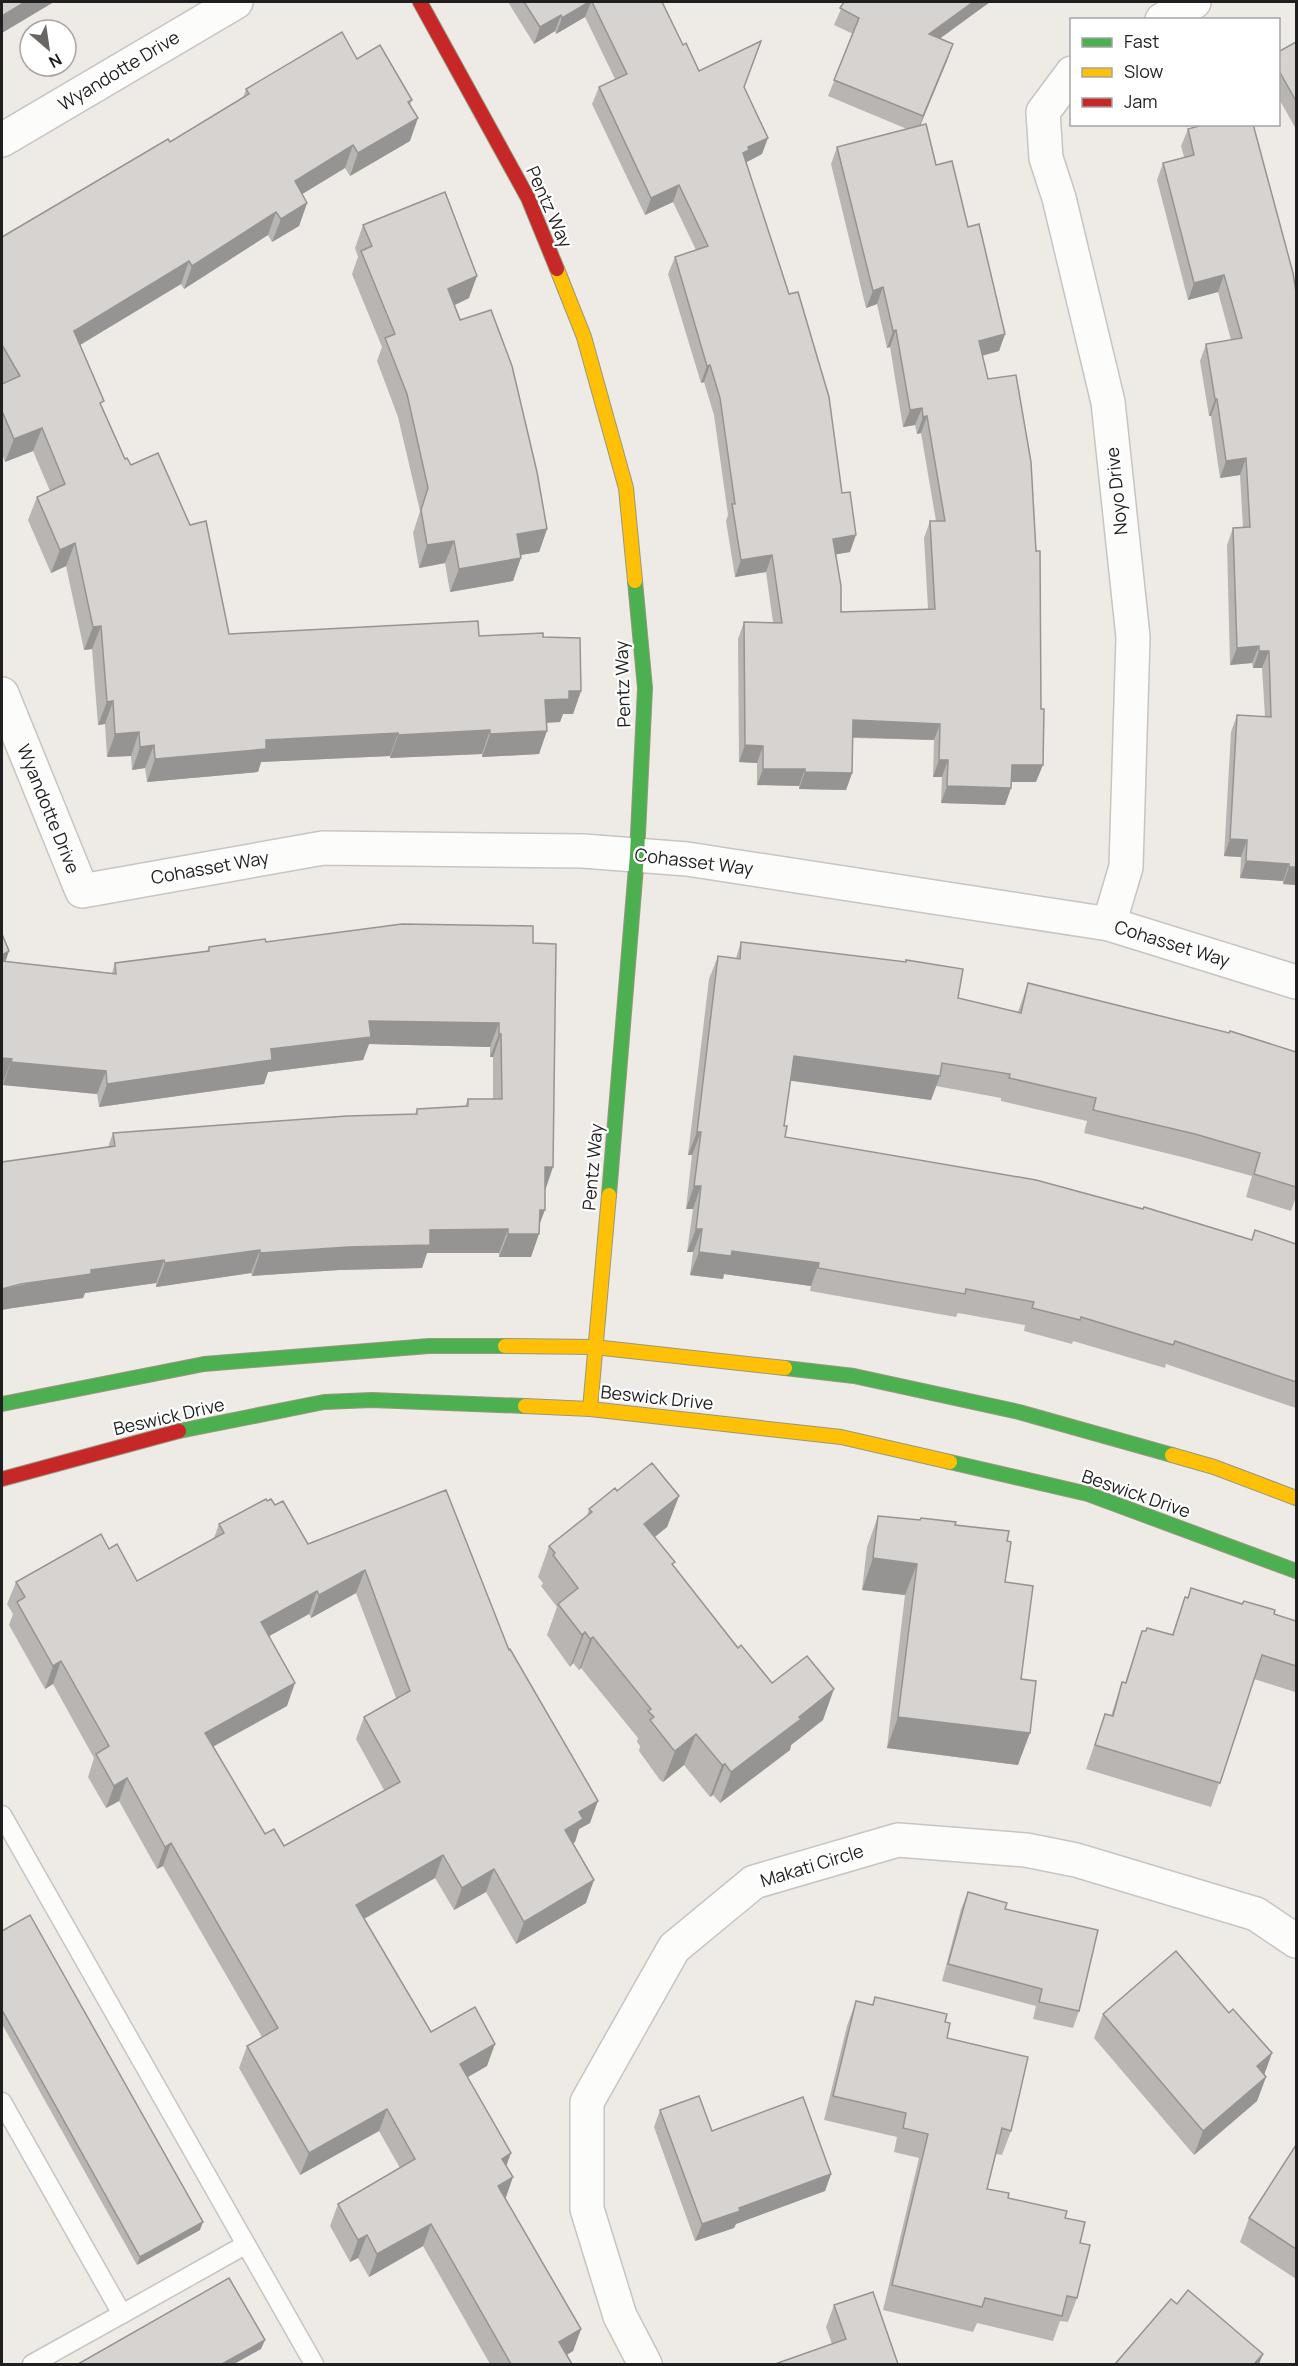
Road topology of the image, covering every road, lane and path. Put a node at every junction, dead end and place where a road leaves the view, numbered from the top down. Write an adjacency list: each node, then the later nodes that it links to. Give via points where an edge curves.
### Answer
1 (236, 2): 6 (street, Wyandotte Drive)
2 (420, 2): 8 (street, Pentz Way, via 528,198 584,337 626,488 645,688)
3 (1194, 2): 4 (street)
4 (1166, 18)
5 (1070, 74): 10 (street, Noyo Drive, via 1043,112 1046,158 1108,402 1133,637 1126,867)
6 (2, 140)
7 (2, 694): 9 (street, Wyandotte Drive)
8 (637, 855): 9 (street, Cohasset Way, via 323,848); 10 (street, Cohasset Way, via 687,859); 12 (street, Pentz Way)
9 (82, 891)
10 (1109, 924): 11 (street, Cohasset Way)
11 (1296, 982)
12 (594, 1347): 13 (street, via 429,1346 204,1364); 14 (street, Pentz Way); 16 (street, via 854,1376 1030,1415 1214,1467)
13 (2, 1404)
14 (590, 1409): 15 (street, Beswick Drive, via 372,1400 324,1402 184,1430); 17 (street, Beswick Drive, via 852,1439 1088,1494)
15 (2, 1479)
16 (1296, 1498)
17 (1296, 1571)
18 (2, 1815): 19 (lane)
19 (7, 1838): 22 (lane)
20 (1296, 1941): 26 (street, Makati Circle, via 1256,1914 1076,1860 1026,1850 898,1840 754,1882 674,1948 587,2102 587,2209 620,2316)
21 (2, 2102): 23 (lane)
22 (245, 2245): 23 (lane); 24 (lane)
23 (122, 2314): 25 (lane)
24 (309, 2363)
25 (32, 2364)
26 (645, 2364)

